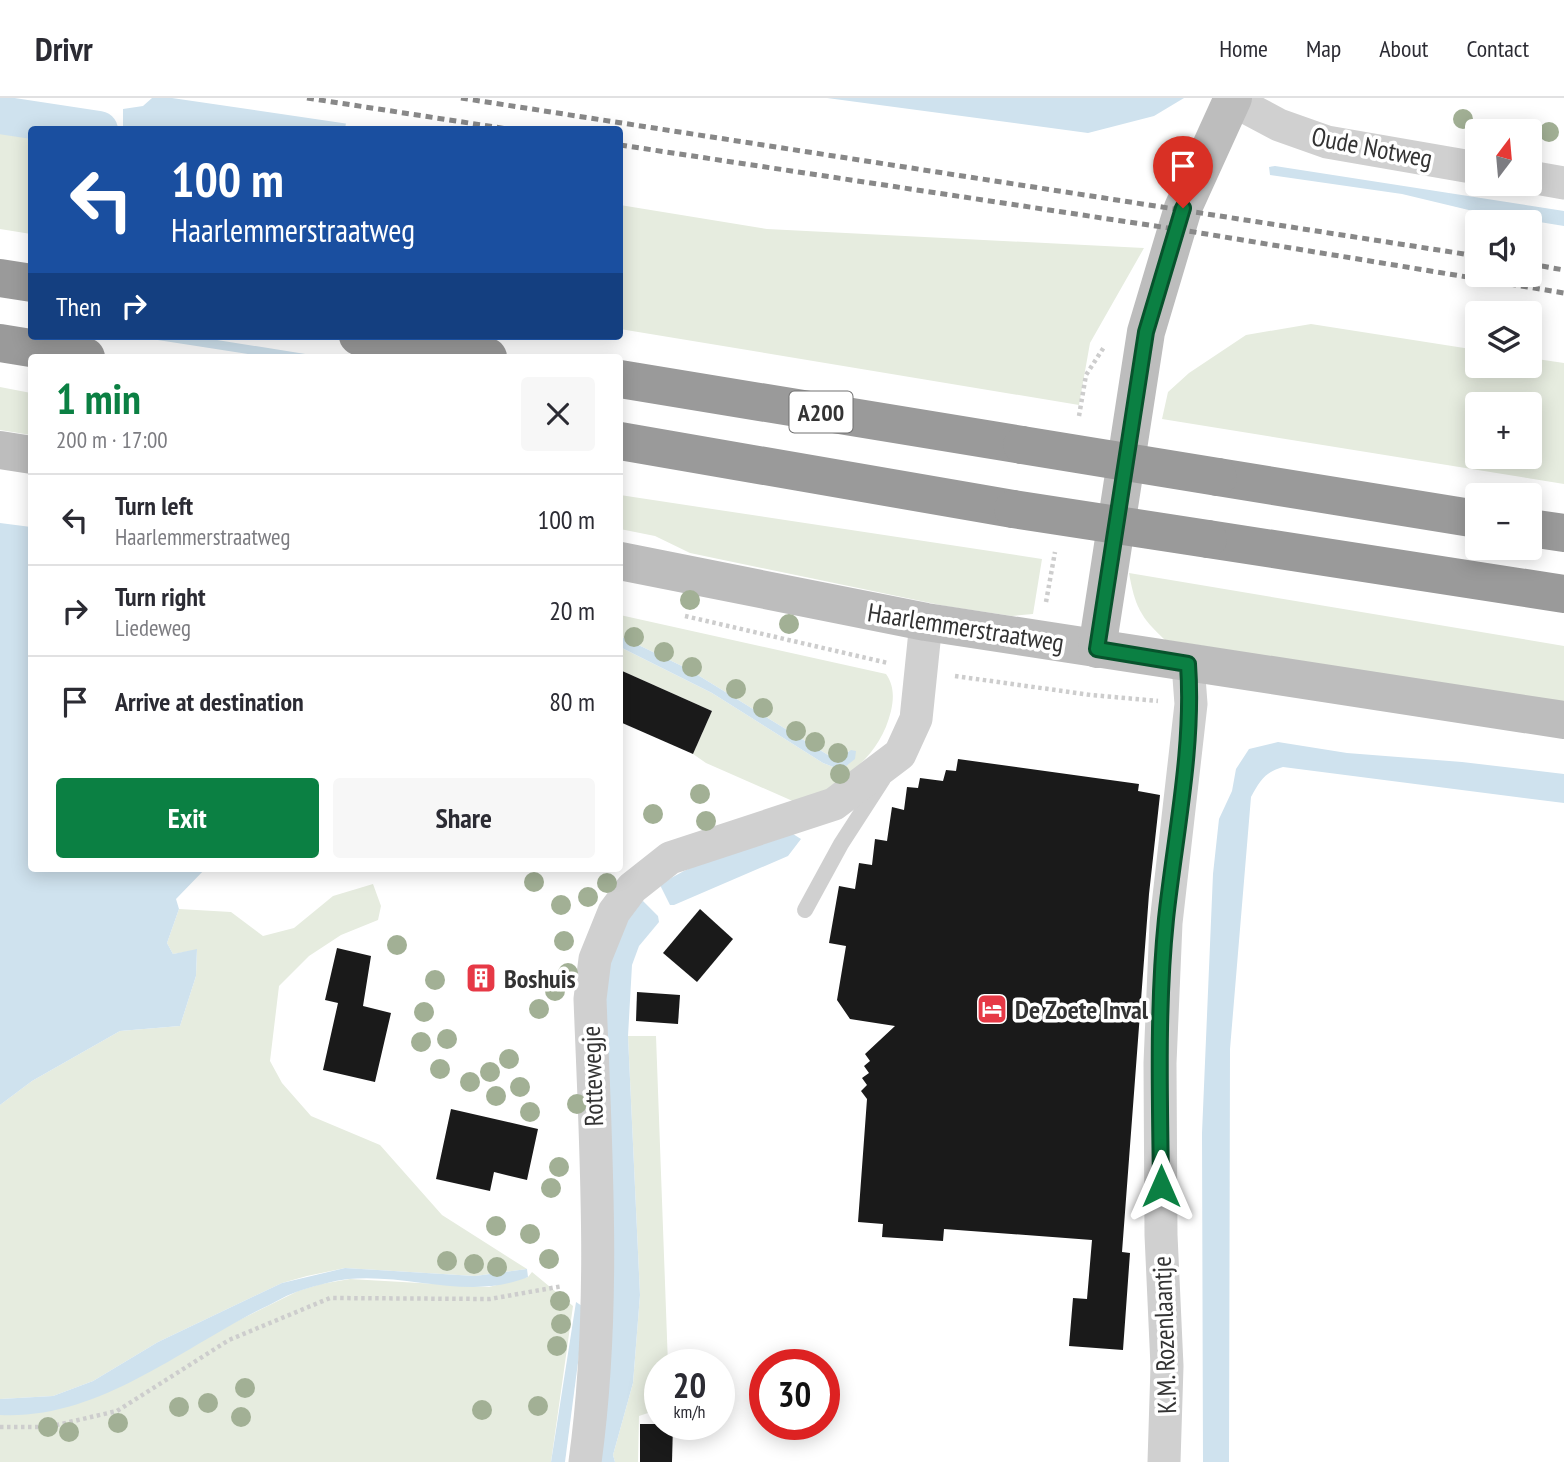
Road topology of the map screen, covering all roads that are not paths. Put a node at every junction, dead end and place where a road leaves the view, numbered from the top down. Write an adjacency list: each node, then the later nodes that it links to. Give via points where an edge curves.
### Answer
1 (1232, 99): 2 (street, Oude Notweg, via 1279,125 1327,142); 21 (main road, via 1183,208 1146,332)
2 (1465, 166)
3 (1542, 179): 4 (street)
4 (1564, 183)
5 (0, 278): 6 (highway)
6 (28, 282)
7 (382, 340): 10 (highway)
8 (0, 343): 9 (highway)
9 (68, 354)
10 (468, 354)
11 (623, 379): 15 (highway, A200, bridge)
12 (623, 443): 19 (highway, A200, bridge, via 1013,509)
13 (0, 450): 14 (main road)
14 (28, 454)
15 (1465, 517)
16 (1542, 530): 17 (highway)
17 (1564, 533)
18 (623, 562): 20 (main road, Haarlemmerstraatweg)
19 (1564, 594)
20 (926, 622): 21 (main road, Haarlemmerstraatweg); 24 (street, Rottewegje, via 916,719)
21 (1097, 649): 22 (main road, Haarlemmerstraatweg)
22 (1188, 664): 23 (main road, Haarlemmerstraatweg); 27 (street, K.M. Rozenlaantje, via 1191,704 1166,923 1161,1050 1161,1236 1167,1366)
23 (1564, 720)
24 (900, 754): 25 (lane, via 841,844); 26 (street, Rottewegje, via 834,804 670,858 632,888 614,912 595,959 590,999 599,1282)
25 (806, 910)
26 (585, 1462)
27 (1164, 1462)

